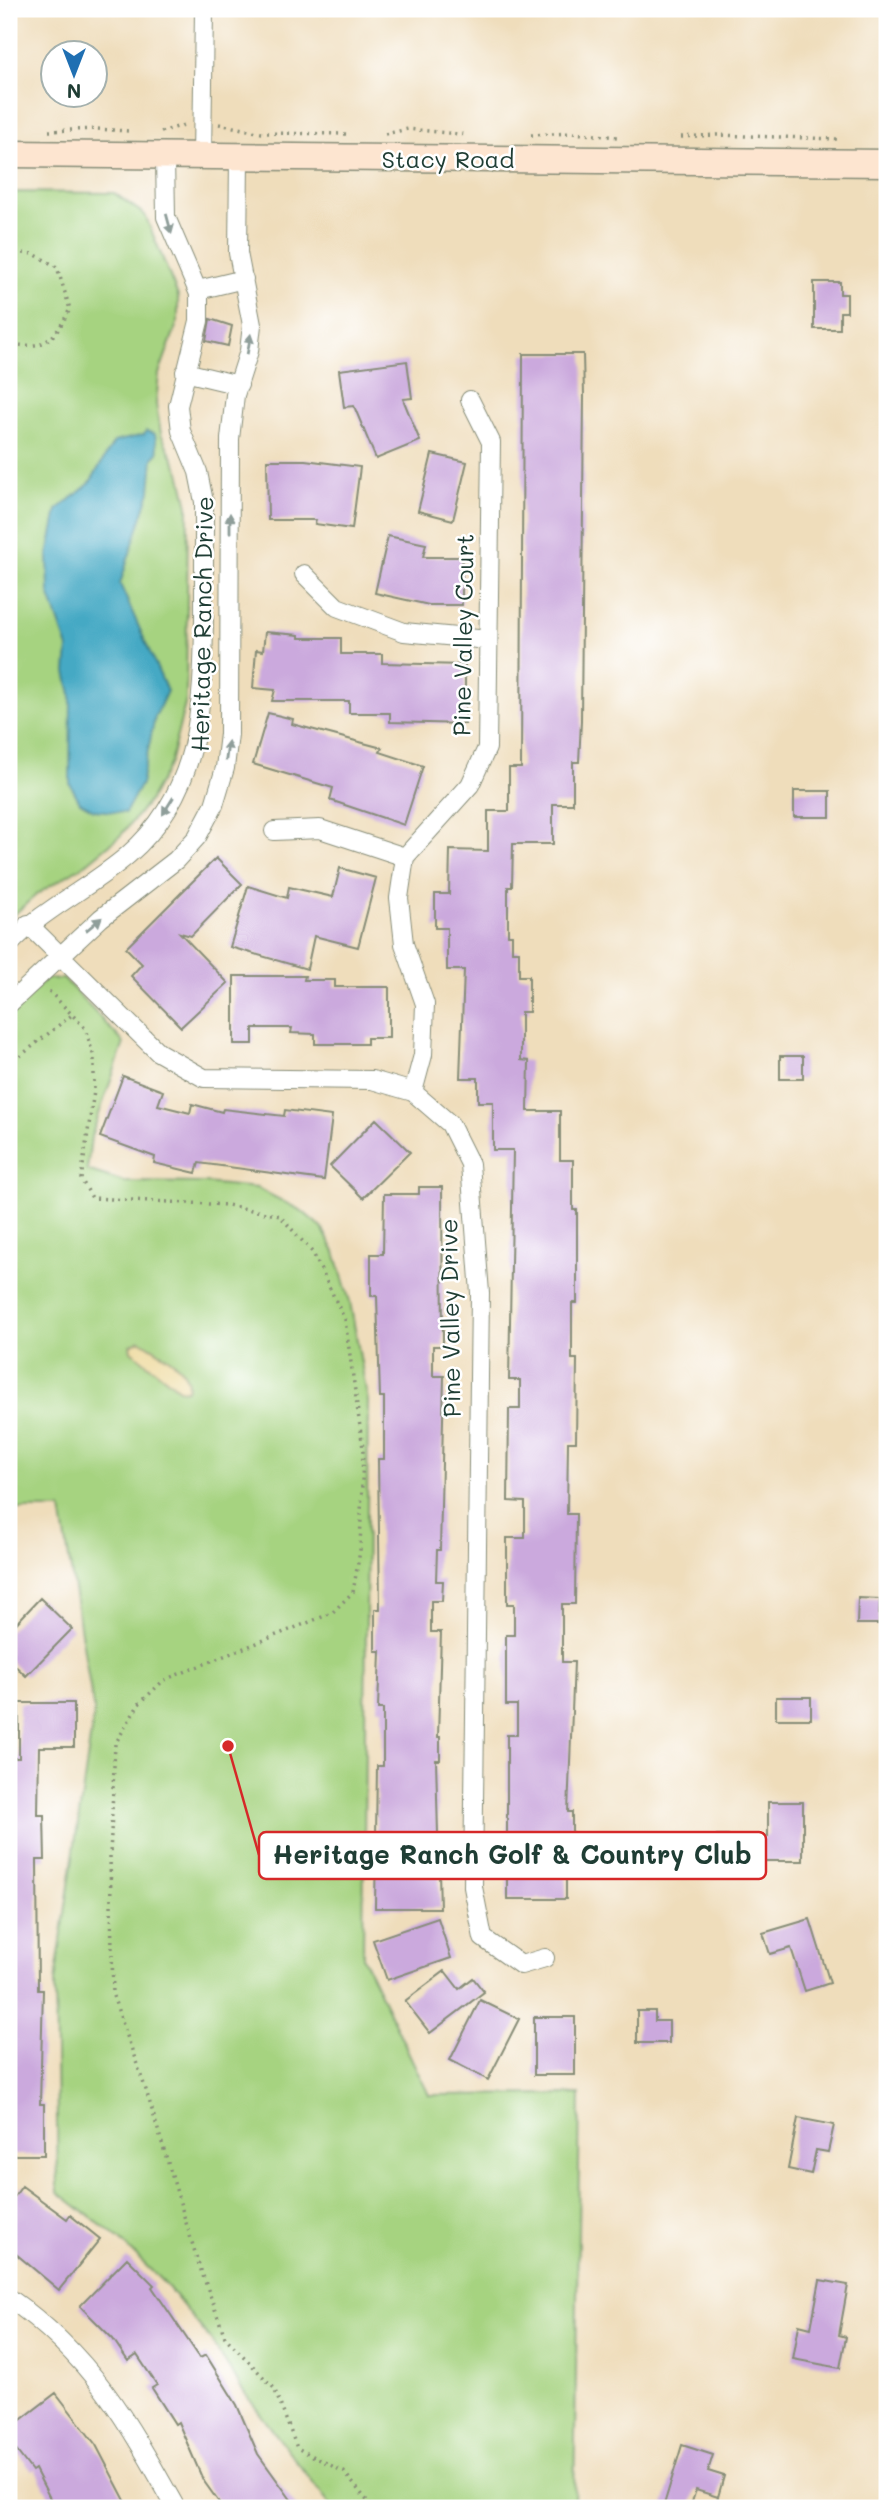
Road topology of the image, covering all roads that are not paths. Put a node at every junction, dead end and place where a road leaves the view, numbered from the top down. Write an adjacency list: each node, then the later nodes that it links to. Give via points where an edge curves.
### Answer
1 (204, 9): 4 (street)
2 (9, 154): 3 (main road, Stacy Road)
3 (165, 156): 4 (main road, Stacy Road); 8 (street, Heritage Ranch Drive, one-way to 8, via 166,217)
4 (202, 158): 5 (main road, Stacy Road)
5 (239, 158): 6 (main road, Stacy Road); 7 (street, Heritage Ranch Drive, via 237,240)
6 (887, 163)
7 (244, 279): 8 (street); 10 (street, Heritage Ranch Drive, one-way to 7, via 252,325)
8 (198, 290): 9 (street, Heritage Ranch Drive, via 199,321)
9 (185, 372): 10 (street); 16 (street, Heritage Ranch Drive, one-way to 16, via 178,417 204,502 204,690 197,738 173,797 144,839 118,863)
10 (239, 385): 18 (street, Heritage Ranch Drive, one-way to 10, via 185,851 208,819 221,785 229,734 230,463)
11 (470, 401): 13 (street, Pine Valley Court, via 491,442)
12 (304, 574): 13 (street, via 337,607 404,632)
13 (488, 640): 15 (street, Pine Valley Court, via 487,748 470,785)
14 (274, 831): 15 (street, via 320,829)
15 (405, 857): 20 (street, via 399,898 404,944 425,1004 423,1055)
16 (28, 925): 17 (street, Heritage Ranch Drive); 18 (street, Pine Valley Drive)
17 (9, 944)
18 (58, 954): 19 (street, Heritage Ranch Drive); 20 (street, Pine Valley Drive, via 158,1052 204,1078 372,1080)
19 (9, 1004)
20 (413, 1092): 21 (street, Pine Valley Drive, via 450,1124 470,1164 480,1293 473,1887 483,1938 521,1965)
21 (545, 1958)
22 (9, 2298): 23 (street, via 85,2364 127,2421)
23 (176, 2508)

